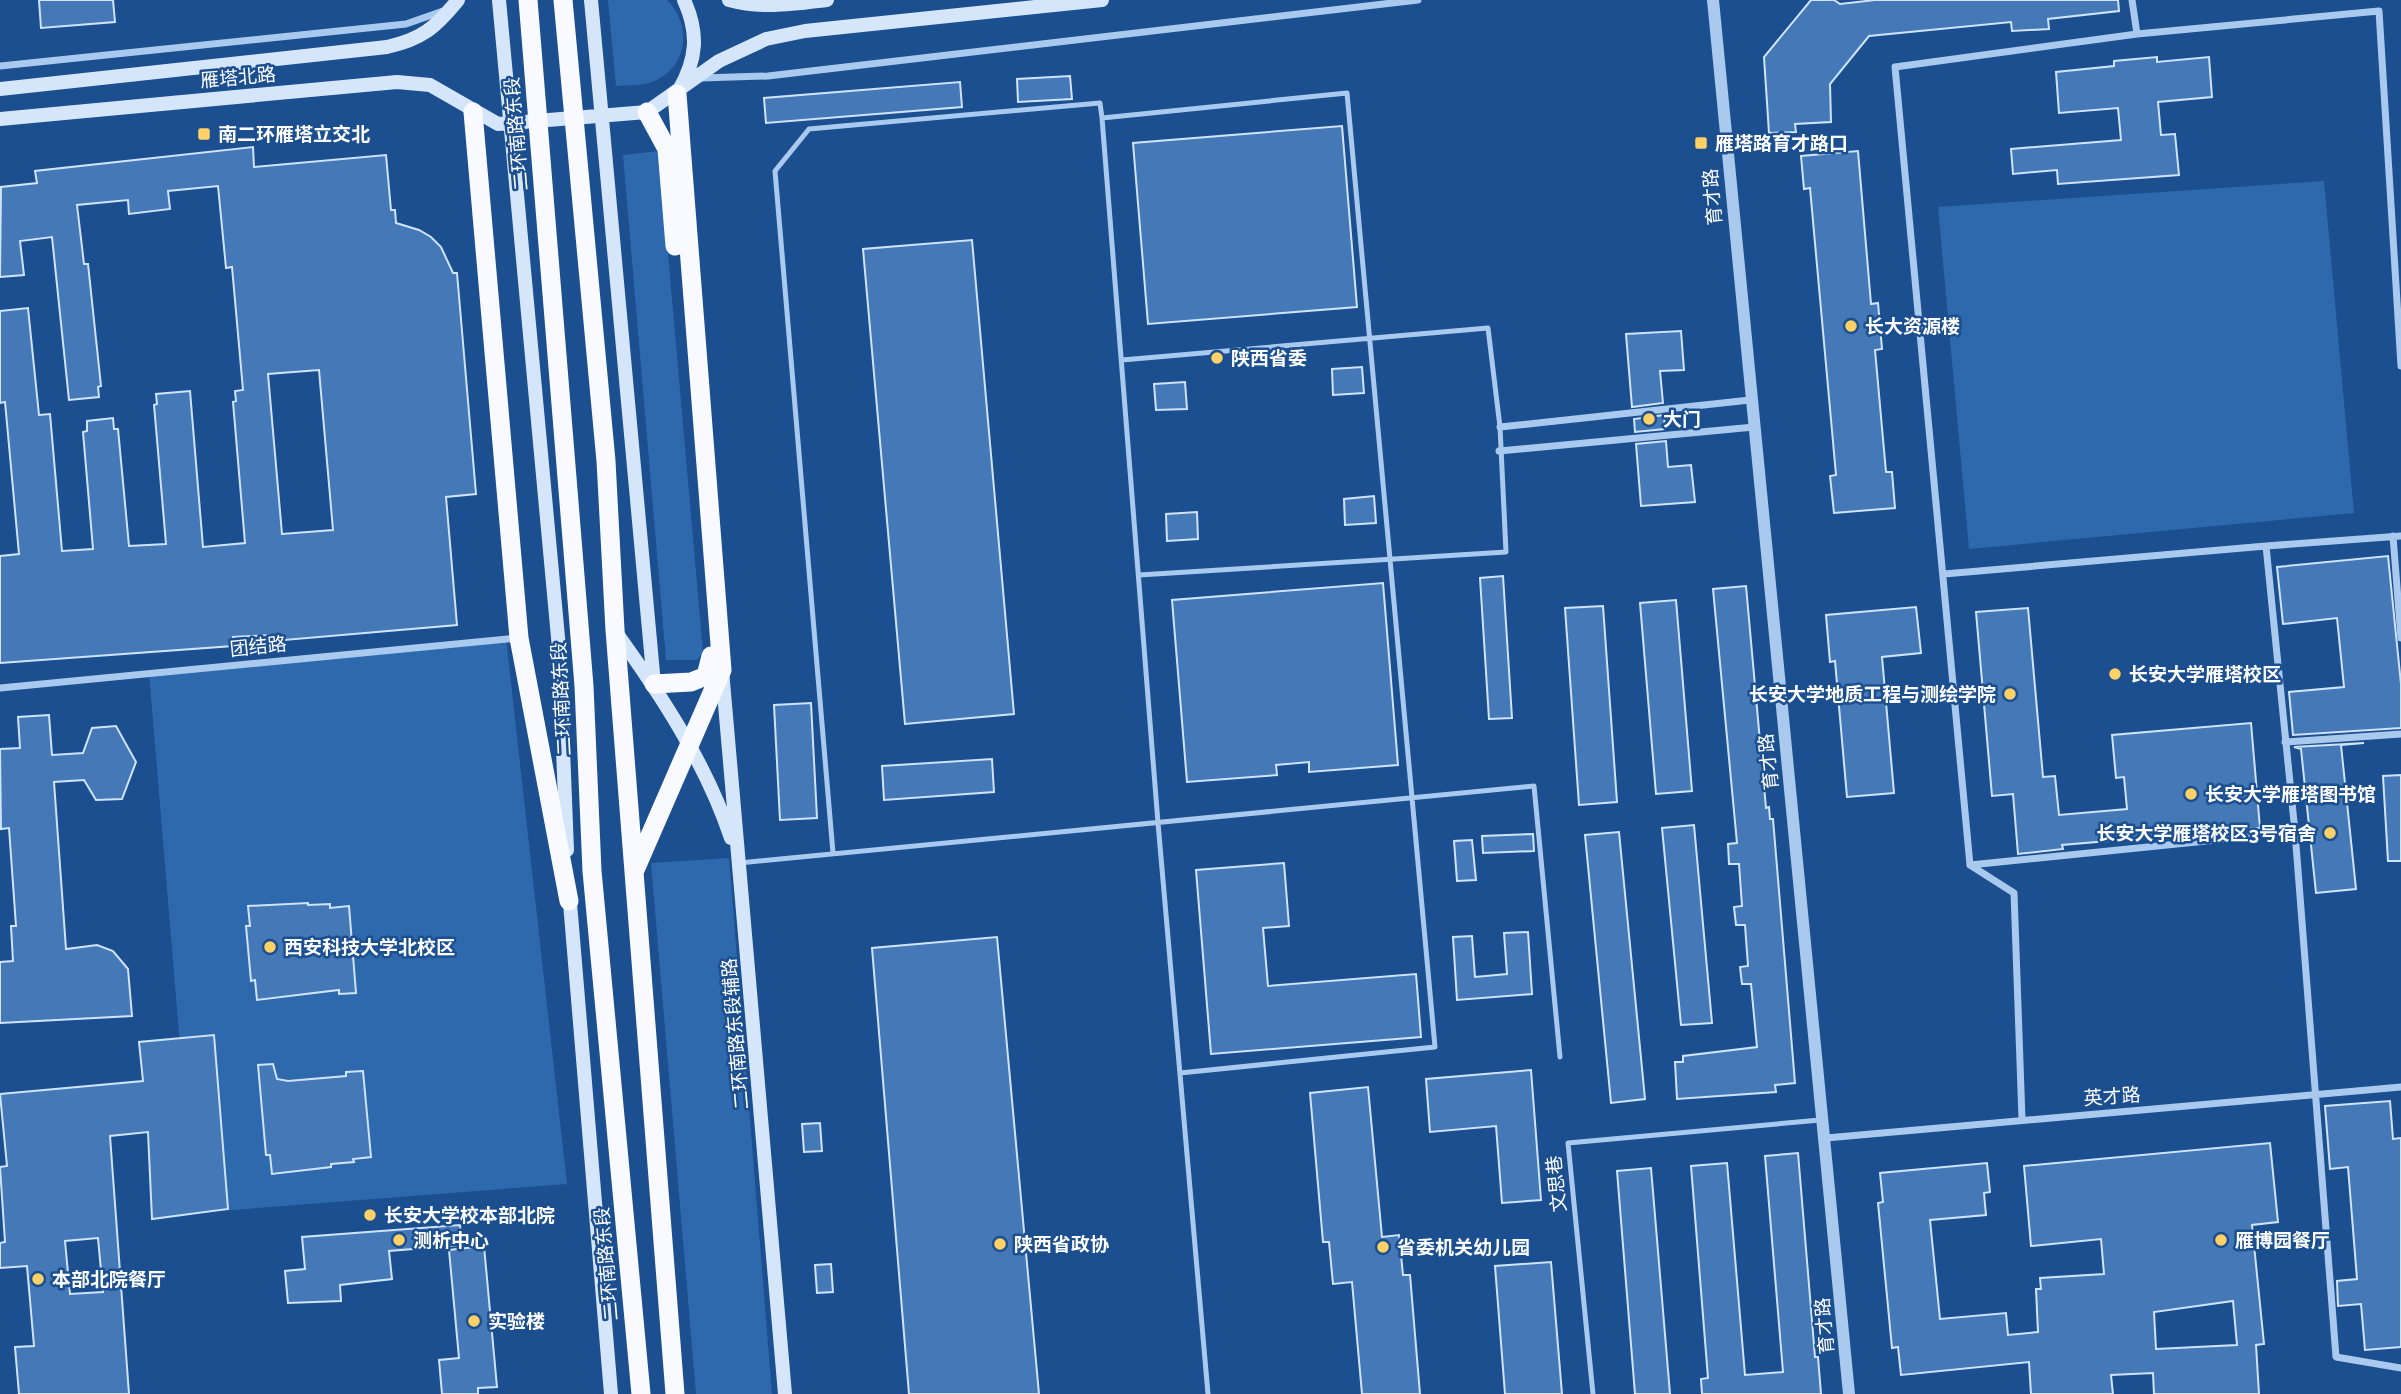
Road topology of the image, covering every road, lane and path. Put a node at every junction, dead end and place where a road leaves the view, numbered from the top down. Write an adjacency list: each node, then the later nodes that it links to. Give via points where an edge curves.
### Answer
1 (499, 0): 50 (main road, via 559,648)
2 (528, 0): 60 (highway, 二环南路东段, via 584,686 592,871)
3 (563, 0): 34 (highway, via 606,461)
4 (591, 0): 38 (main road)
5 (684, 0): 17 (main road, via 696,49)
6 (729, 0): 7 (main road, via 772,6)
7 (827, 0)
8 (1102, 0): 15 (main road, via 805,31 766,39 719,61)
9 (1418, 0): 15 (street, via 768,76)
10 (1713, 0): 25 (street, 育才路)
11 (2133, 0): 13 (street)
12 (456, 3): 14 (street, via 406,24); 16 (main road, 雁塔北路, via 415,40 387,47)
13 (2137, 34): 24 (street, via 2379,11); 32 (street, via 1895,67)
14 (0, 66)
15 (700, 78): 17 (main road)
16 (0, 89)
17 (677, 94): 19 (main road); 37 (highway)
18 (473, 112): 19 (main road, 雁塔北路, via 498,124); 21 (main road, 雁塔北路, via 453,95 430,85 397,82); 35 (highway)
19 (647, 112): 38 (highway, via 667,149 712,663 698,681)
20 (1102, 118): 22 (lane, via 1347,93); 23 (lane); 46 (lane, via 1100,103 809,129 775,171)
21 (0, 119)
22 (1369, 339): 23 (lane); 27 (lane, via 1488,328); 31 (lane)
23 (1122, 360): 33 (lane)
24 (2401, 366)
25 (1750, 400): 26 (street, 育才路); 27 (street)
26 (1754, 426): 28 (street); 55 (street, 育才路)
27 (1500, 427): 28 (lane)
28 (1499, 451): 31 (lane, via 1506,552)
29 (2397, 536): 30 (street); 36 (street)
30 (2266, 546): 32 (street); 41 (street)
31 (1388, 558): 33 (lane); 43 (lane)
32 (1944, 574): 48 (street)
33 (1139, 575): 44 (lane)
34 (615, 630): 38 (main road); 49 (highway)
35 (519, 638): 39 (street, 团结路); 50 (highway)
36 (2401, 638)
37 (722, 670): 42 (highway); 47 (main road, 二环南路东段辅路)
38 (654, 684): 42 (main road)
39 (0, 688)
40 (2401, 734): 41 (street)
41 (2286, 742): 45 (street)
42 (688, 743): 47 (main road, via 719,800); 49 (highway)
43 (1411, 798): 44 (lane); 51 (lane, via 1534,786); 52 (lane, via 1435,1047)
44 (1158, 823): 46 (lane); 52 (lane)
45 (2295, 832): 48 (street); 54 (street)
46 (833, 853): 47 (lane)
47 (739, 863): 62 (main road, 二环南路东段辅路)
48 (1970, 866): 56 (street, via 2014,893)
49 (633, 874): 61 (highway)
50 (569, 901): 59 (main road)
51 (1560, 1057)
52 (1180, 1073): 63 (lane)
53 (2401, 1087): 54 (street, 英才路)
54 (2317, 1096): 56 (street, 英才路); 58 (street, via 2336,1357)
55 (1824, 1119): 57 (street, 育才路); 64 (lane, 文思巷, via 1568,1143)
56 (2022, 1119): 57 (street, 英才路)
57 (1826, 1138): 65 (street, 育才路)
58 (2401, 1368)
59 (611, 1394)
60 (641, 1394)
61 (675, 1394)
62 (785, 1394)
63 (1208, 1394)
64 (1593, 1394)
65 (1849, 1394)

